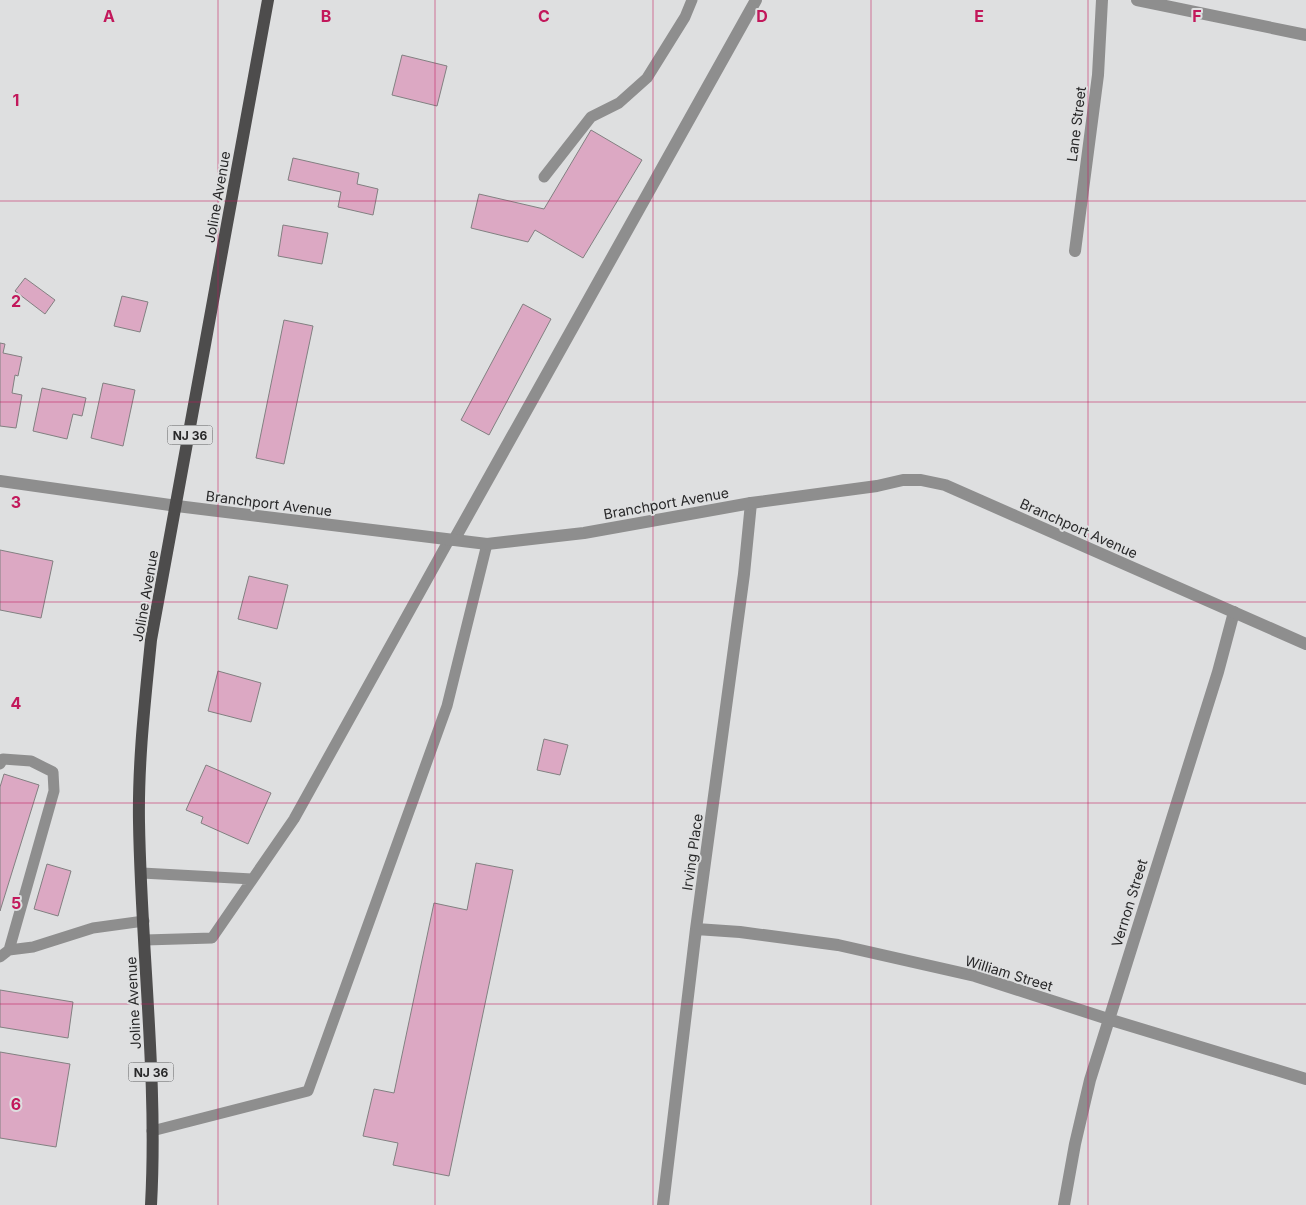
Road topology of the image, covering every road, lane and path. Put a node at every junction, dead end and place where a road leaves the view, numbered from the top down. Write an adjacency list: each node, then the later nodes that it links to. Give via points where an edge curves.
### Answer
1 (268, 0): 11 (main road, Joline Avenue / NJ 36)
2 (692, 0): 7 (lane, via 647,78 619,103 591,116)
3 (756, 0): 12 (street)
4 (1102, 0): 8 (street, Lane Street, via 1098,76)
5 (1137, 0): 6 (street)
6 (1306, 35)
7 (544, 177)
8 (1075, 251)
9 (0, 480): 11 (street, Branchport Avenue)
10 (751, 503): 13 (street, Branchport Avenue, via 584,532); 14 (street, Branchport Avenue, via 904,480 945,485); 20 (street, Irving Place)
11 (177, 506): 12 (street, Branchport Avenue); 17 (main road, Joline Avenue / NJ 36, via 151,640 141,738 139,821)
12 (452, 540): 13 (street, Branchport Avenue); 18 (lane, via 294,819)
13 (487, 544): 25 (lane, via 448,706 308,1091)
14 (1234, 612): 15 (street, Branchport Avenue); 23 (street, Vernon Street)
15 (1306, 644)
16 (0, 764): 22 (lane, via 3,759 31,761 53,772 54,791)
17 (142, 873): 18 (lane); 19 (main road, Joline Avenue / NJ 36)
18 (252, 879): 21 (lane, via 212,938)
19 (144, 922): 21 (main road, Joline Avenue / NJ 36); 22 (lane, via 93,928)
20 (696, 929): 23 (street, William Street, via 838,945 976,976); 27 (street, Irving Place)
21 (145, 940): 25 (main road, Joline Avenue / NJ 36)
22 (4, 953)
23 (1108, 1019): 24 (street, William Street); 28 (street, Vernon Street, via 1084,1107)
24 (1306, 1079)
25 (152, 1131): 26 (main road, Joline Avenue / NJ 36)
26 (151, 1205)
27 (663, 1205)
28 (1064, 1205)

